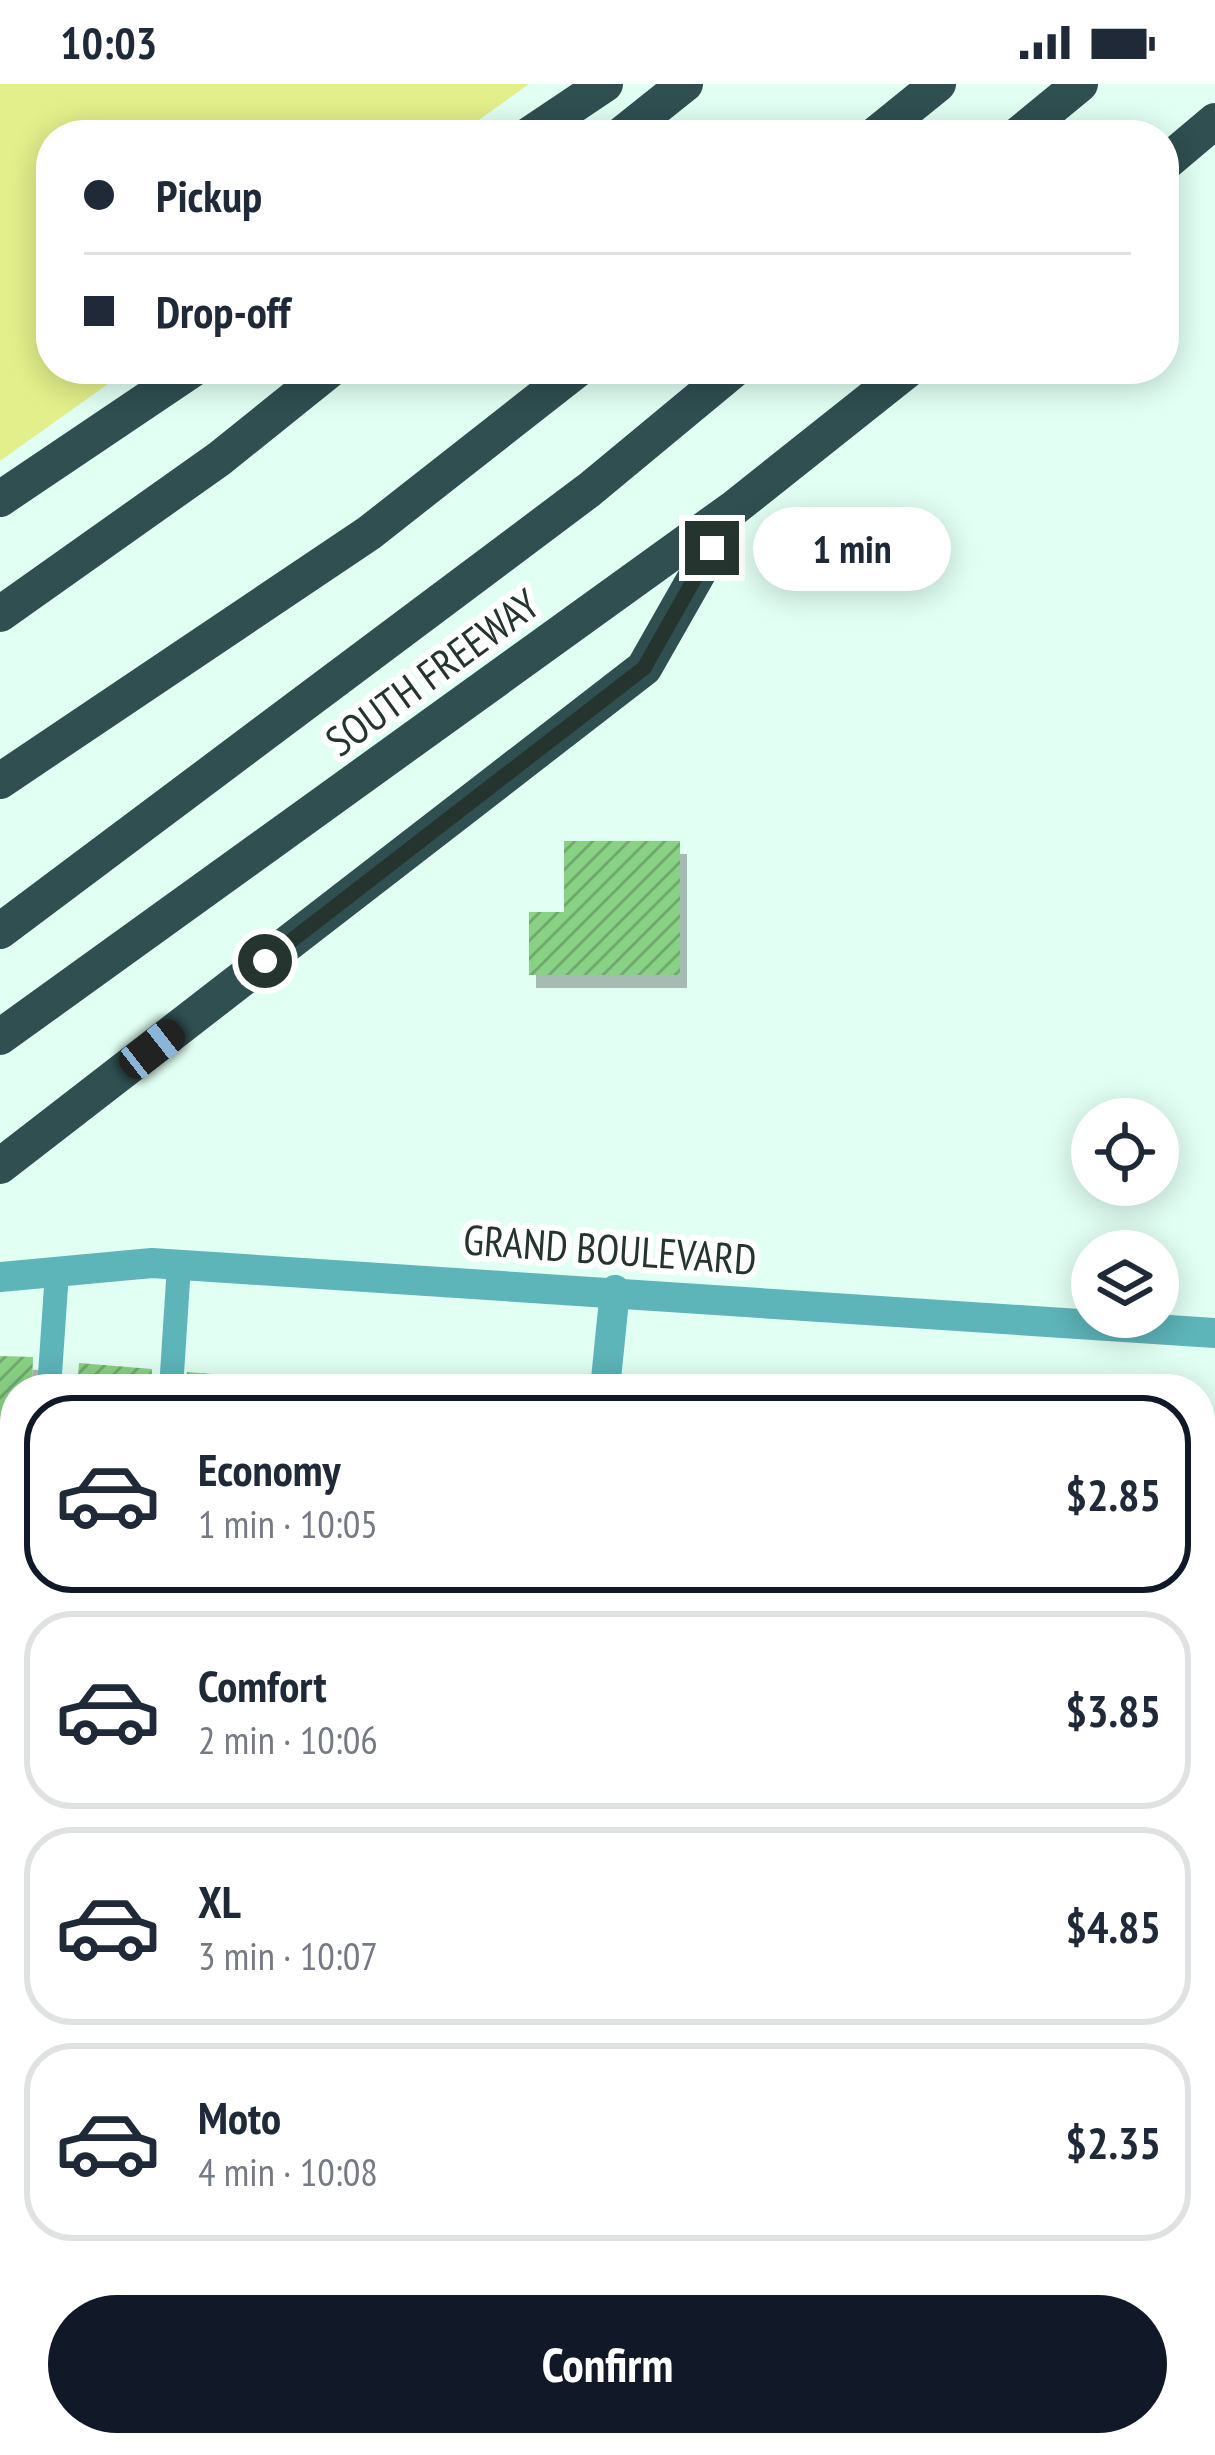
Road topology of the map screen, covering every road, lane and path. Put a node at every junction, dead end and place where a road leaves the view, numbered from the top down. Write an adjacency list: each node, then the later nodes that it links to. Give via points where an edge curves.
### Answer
1 (605, 84): 5 (highway)
2 (685, 84): 6 (highway)
3 (938, 84): 7 (highway)
4 (1080, 84): 8 (highway)
5 (552, 120)
6 (640, 120)
7 (894, 120)
8 (1036, 120)
9 (1215, 121): 10 (highway)
10 (1179, 151)
11 (171, 384): 16 (highway)
12 (312, 384): 18 (highway)
13 (559, 384): 19 (highway, via 369,533)
14 (717, 384): 20 (highway, via 589,490)
15 (890, 384): 17 (highway, SOUTH FREEWAY)
16 (0, 499)
17 (734, 508): 21 (highway, SOUTH FREEWAY); 22 (highway, via 644,668)
18 (0, 614)
19 (0, 781)
20 (0, 931)
21 (0, 1037)
22 (0, 1166)
23 (179, 1265): 24 (street, GRAND BOULEVARD); 26 (street, GRAND BOULEVARD); 29 (lane)
24 (57, 1272): 25 (street, GRAND BOULEVARD); 28 (lane)
25 (0, 1277)
26 (616, 1290): 27 (street, GRAND BOULEVARD); 30 (street)
27 (1215, 1333)
28 (50, 1374)
29 (172, 1374)
30 (607, 1374)

